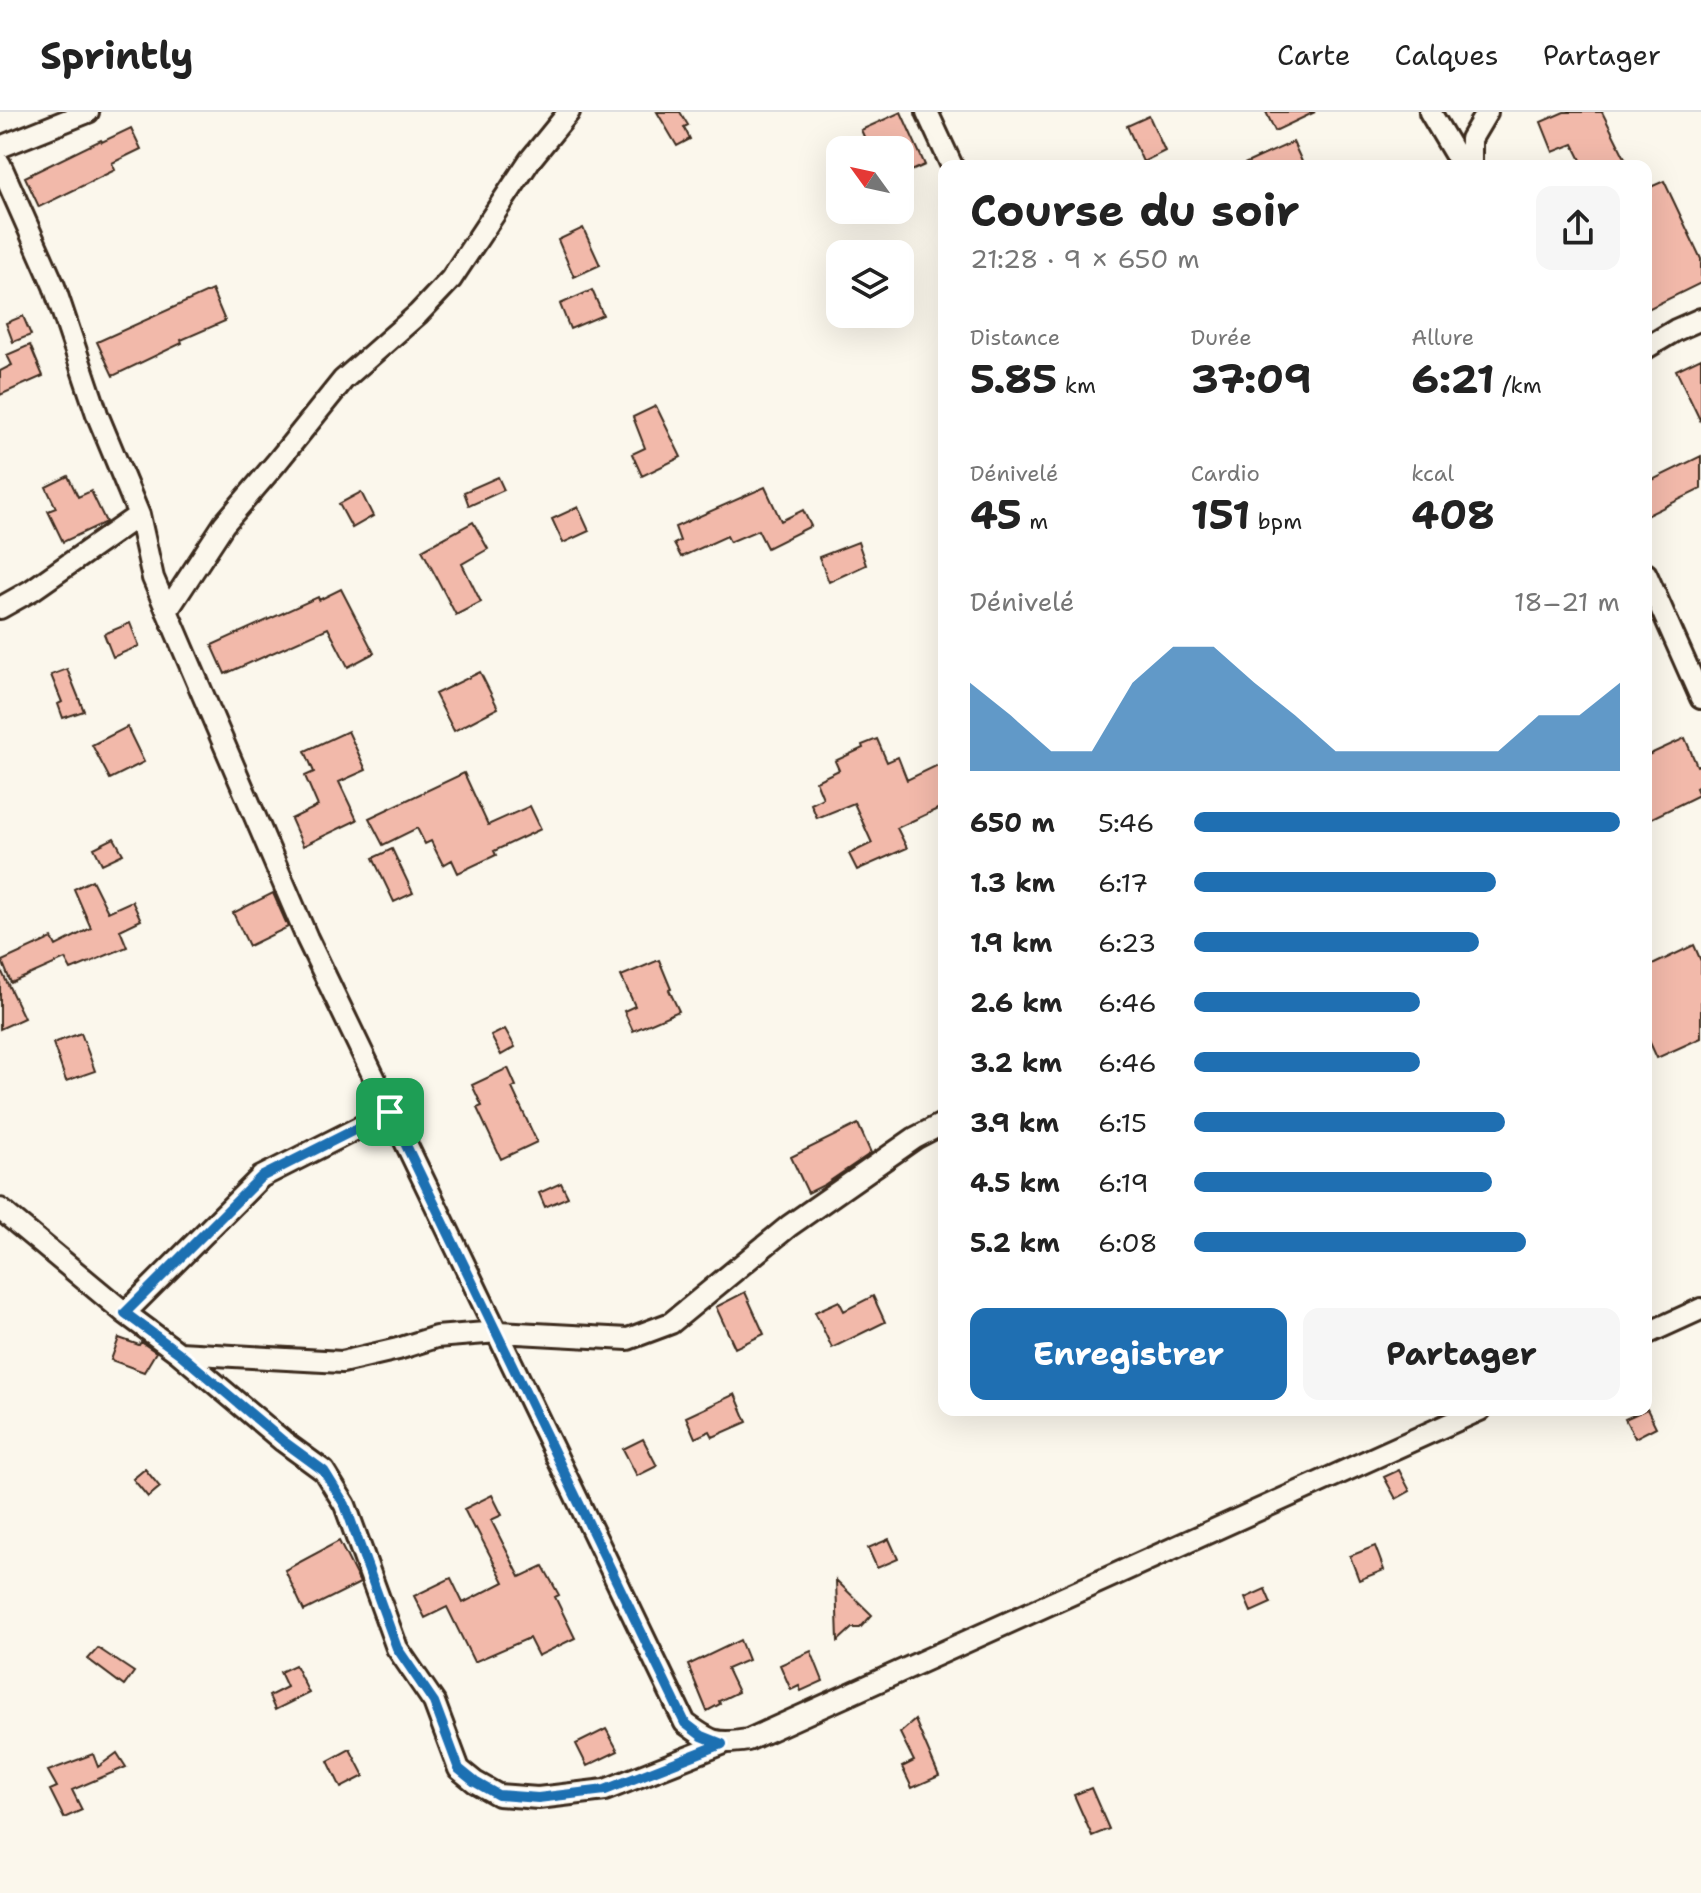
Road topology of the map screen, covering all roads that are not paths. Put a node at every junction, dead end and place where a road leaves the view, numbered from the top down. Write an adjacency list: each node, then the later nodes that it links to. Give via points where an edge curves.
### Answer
1 (88, 112): 6 (street)
2 (569, 112): 16 (street, via 530,160 451,279 343,380 224,524)
3 (927, 112): 7 (street)
4 (1430, 112): 8 (street)
5 (1487, 112): 9 (street, via 1471,139)
6 (0, 147)
7 (949, 160)
8 (1458, 160)
9 (1471, 160)
10 (0, 164): 13 (street, via 54,286 97,414)
11 (1701, 319): 12 (street)
12 (1652, 344)
13 (139, 515): 15 (street); 16 (street, via 153,578)
14 (1652, 592): 17 (street)
15 (0, 608)
16 (167, 611): 18 (street, via 307,938)
17 (1701, 698)
18 (390, 1112): 22 (street, via 261,1177); 24 (street)
19 (938, 1126): 24 (street, via 789,1226 671,1323 628,1339)
20 (0, 1209): 22 (street)
21 (1701, 1309): 23 (street)
22 (125, 1313): 25 (street)
23 (1652, 1331)
24 (498, 1332): 25 (street, via 436,1337 342,1362); 27 (street, via 685,1723)
25 (179, 1353): 27 (street, via 324,1471 345,1505 397,1648 434,1702 459,1769 475,1782 498,1795 538,1798 605,1790)
26 (1467, 1416): 27 (street, via 748,1740)
27 (722, 1744)

